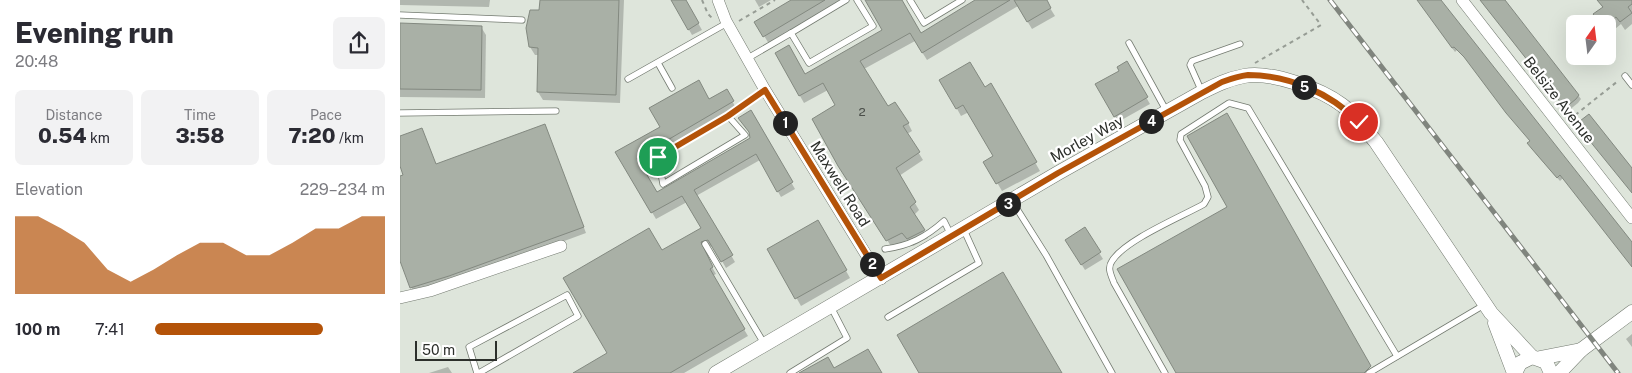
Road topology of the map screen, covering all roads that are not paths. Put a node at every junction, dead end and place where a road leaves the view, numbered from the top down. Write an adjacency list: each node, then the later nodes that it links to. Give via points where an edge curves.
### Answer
1 (718, 0): 9 (street, Maxwell Road)
2 (846, 0): 10 (lane)
3 (857, 0): 10 (lane, via 873,26 809,63)
4 (910, 0): 5 (lane, via 924,23)
5 (962, 0)
6 (1462, 0): 26 (street, Belsize Avenue)
7 (400, 15): 8 (lane)
8 (522, 20)
9 (728, 22): 13 (street, Maxwell Road); 14 (lane)
10 (791, 33): 13 (lane)
11 (1129, 44): 22 (lane)
12 (1240, 44): 20 (lane, via 1192,61 1190,65)
13 (748, 58): 19 (street, Maxwell Road)
14 (658, 63): 16 (lane); 18 (lane)
15 (1625, 76): 17 (lane)
16 (628, 79)
17 (1632, 85)
18 (672, 88)
19 (765, 90): 24 (lane); 31 (street, Maxwell Road)
20 (1202, 92): 22 (street, Morley Way); 34 (street, Morley Way, via 1246,75 1307,88 1327,95 1343,106 1376,142)
21 (556, 111): 23 (lane)
22 (1167, 112): 25 (street, Morley Way)
23 (400, 113)
24 (728, 116): 24 (lane, via 745,135 663,184 658,157)
25 (1012, 201): 27 (street, Morley Way); 45 (lane)
26 (1632, 218)
27 (958, 233): 30 (lane, via 944,221 929,235 904,247); 31 (street, Morley Way); 36 (lane, via 979,263)
28 (705, 244): 37 (lane)
29 (561, 246): 32 (street, via 430,291)
30 (885, 249)
31 (881, 278): 33 (street, Morley Way)
32 (400, 298)
33 (831, 307): 37 (street, Morley Way); 44 (lane, via 847,338)
34 (1488, 308): 39 (lane); 40 (street, Morley Way); 48 (street, Morley Way)
35 (1632, 312): 38 (street)
36 (888, 317)
37 (765, 345): 41 (street, Morley Way)
38 (1581, 350): 40 (street); 50 (street)
39 (1397, 356): 46 (lane, via 1248,108 1229,103 1181,134 1180,140 1208,197 1204,204 1126,246 1111,262 1109,270); 47 (lane)
40 (1536, 358): 48 (street, via 1520,363); 49 (street, Morley Way, via 1548,365)
41 (733, 369): 43 (street, Morley Way)
42 (478, 373): 42 (lane, via 469,347 567,295 578,316)
43 (716, 373)
44 (790, 373)
45 (1112, 373)
46 (1165, 373)
47 (1369, 373)
48 (1514, 373)
49 (1551, 373)
50 (1559, 373)

